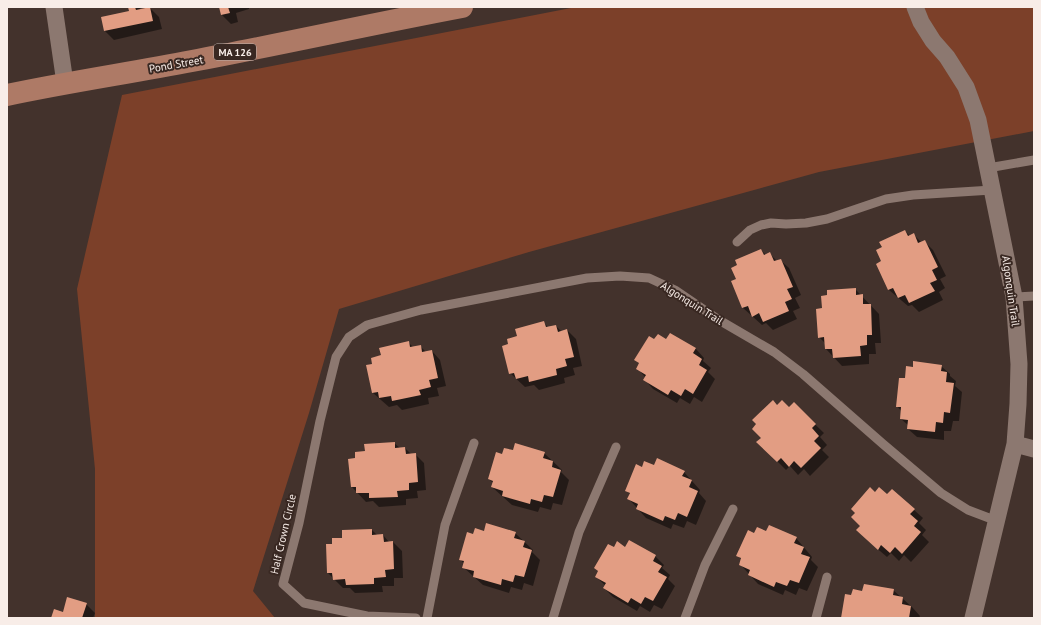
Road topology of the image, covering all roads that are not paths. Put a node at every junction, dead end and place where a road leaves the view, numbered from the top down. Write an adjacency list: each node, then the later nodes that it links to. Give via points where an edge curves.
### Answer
1 (54, 7): 4 (street)
2 (462, 7): 4 (main road, Pond Street / MA 126, via 191,62)
3 (915, 7): 7 (street, Algonquin Trail, via 933,41 947,57 966,87 978,120)
4 (65, 83): 5 (main road, Pond Street / MA 126)
5 (7, 95)
6 (1034, 160): 7 (lane)
7 (988, 168): 8 (street, Algonquin Trail)
8 (992, 190): 9 (lane, via 886,199 827,219 806,223 761,225 750,230); 11 (street, Algonquin Trail)
9 (737, 242)
10 (1034, 296): 11 (lane)
11 (1014, 297): 14 (street, Algonquin Trail, via 1019,364)
12 (320, 421): 18 (lane, Algonquin Trail, via 336,357 349,337 367,325 422,310 587,278 649,278 675,290 719,320 774,352 941,493 968,510); 20 (lane, Half Crown Circle, via 299,523 283,584 304,603 367,616)
13 (474, 443): 21 (lane, via 445,525)
14 (1015, 444): 16 (street); 18 (street, Algonquin Trail)
15 (616, 447): 22 (lane, via 579,532)
16 (1034, 449)
17 (733, 509): 23 (lane, via 705,564)
18 (997, 521): 25 (street, Algonquin Trail)
19 (827, 577): 24 (lane)
20 (416, 618)
21 (427, 618)
22 (553, 618)
23 (685, 618)
24 (816, 618)
25 (973, 618)

